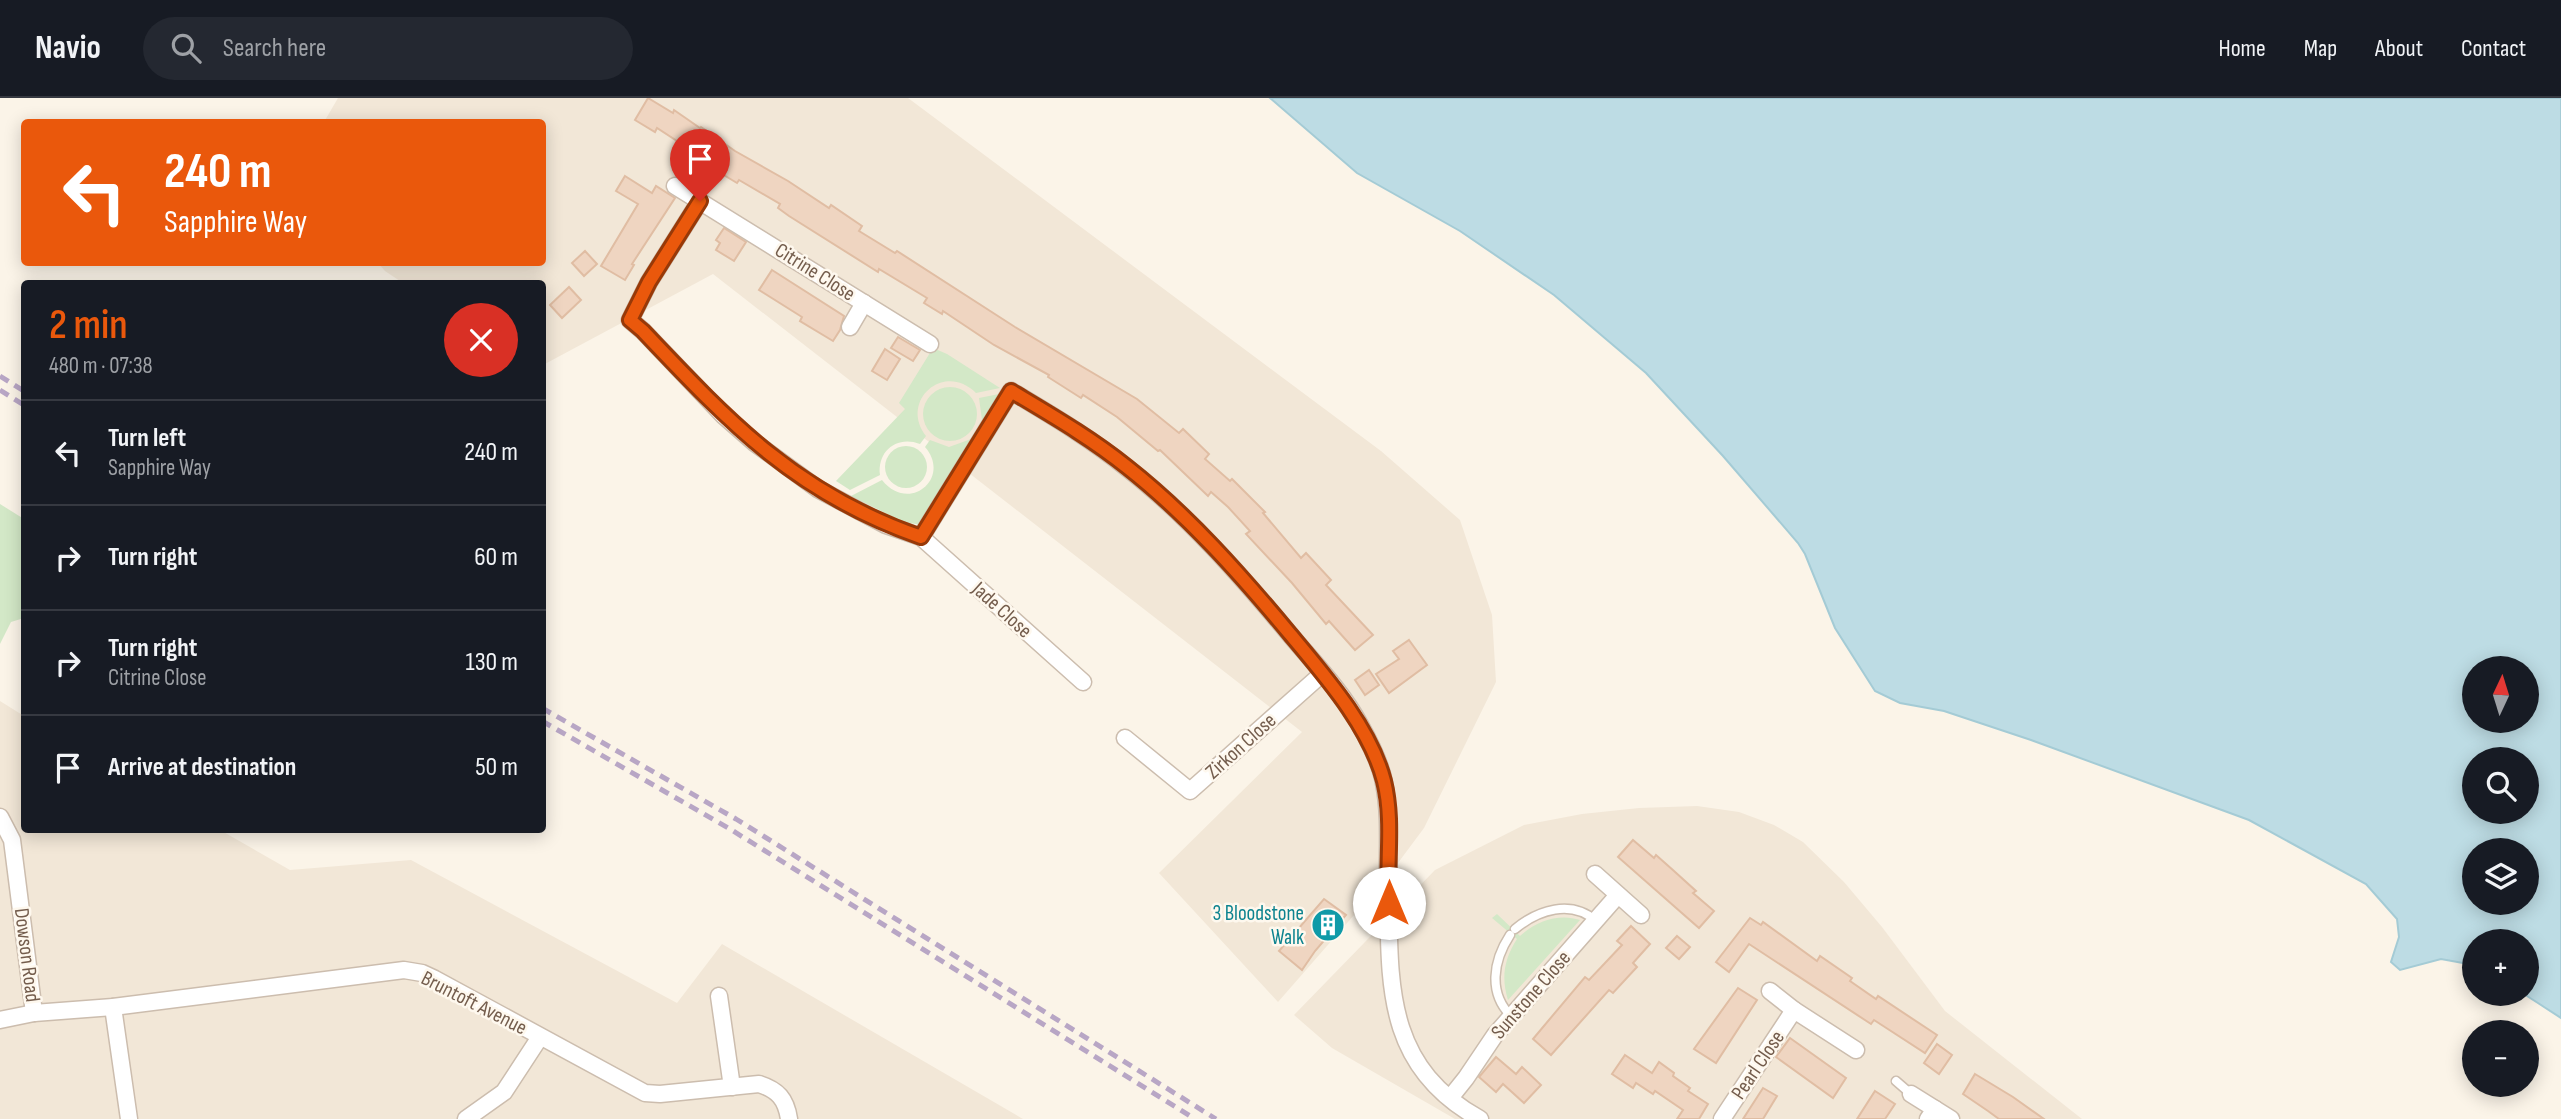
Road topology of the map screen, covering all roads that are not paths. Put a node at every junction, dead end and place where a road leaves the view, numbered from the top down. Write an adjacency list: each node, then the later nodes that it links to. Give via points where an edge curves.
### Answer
1 (675, 186): 2 (street, Citrine Close)
2 (700, 201): 3 (street, Citrine Close); 6 (street, via 630,320 723,415 787,469 886,525)
3 (864, 303): 4 (street); 5 (street, Citrine Close)
4 (850, 327)
5 (930, 344)
6 (921, 537): 7 (street, via 1011,391 1129,468 1225,560); 8 (street, Jade Close)
7 (1323, 673): 9 (street, Zirkon Close, via 1191,791); 27 (street, via 1360,724 1384,780 1390,825 1391,983 1396,1016 1409,1049 1427,1076)
8 (1083, 682)
9 (1125, 738)
10 (0, 817): 19 (street, Dowson Road, via 12,840)
11 (1595, 874): 12 (street)
12 (1618, 895): 13 (street); 14 (street, Sunstone Close)
13 (1642, 915)
14 (1596, 921): 20 (street, Sunstone Close); 20 (lane, via 1574,909 1549,910 1512,932 1494,970 1497,995)
15 (1770, 991): 18 (street, Pearl Close)
16 (719, 996): 25 (street)
17 (113, 1007): 19 (street, Bruntoft Avenue); 22 (street, Bruntoft Avenue, via 404,970 435,979); 29 (street)
18 (1794, 1010): 23 (street, Pearl Close); 33 (street, Pearl Close)
19 (34, 1013): 21 (street, Bruntoft Avenue)
20 (1511, 1016): 27 (street, Sunstone Close)
21 (0, 1020)
22 (540, 1037): 25 (street, Bruntoft Avenue, via 645,1093); 30 (street, via 504,1092)
23 (1856, 1050)
24 (1896, 1081): 26 (lane)
25 (732, 1087): 31 (street, Bruntoft Avenue, via 759,1084 772,1088 784,1098)
26 (1911, 1094): 28 (street)
27 (1450, 1098): 32 (street)
28 (1932, 1114): 34 (street)
29 (129, 1119)
30 (466, 1119)
31 (789, 1119)
32 (1480, 1119)
33 (1722, 1119)
34 (1951, 1119)

